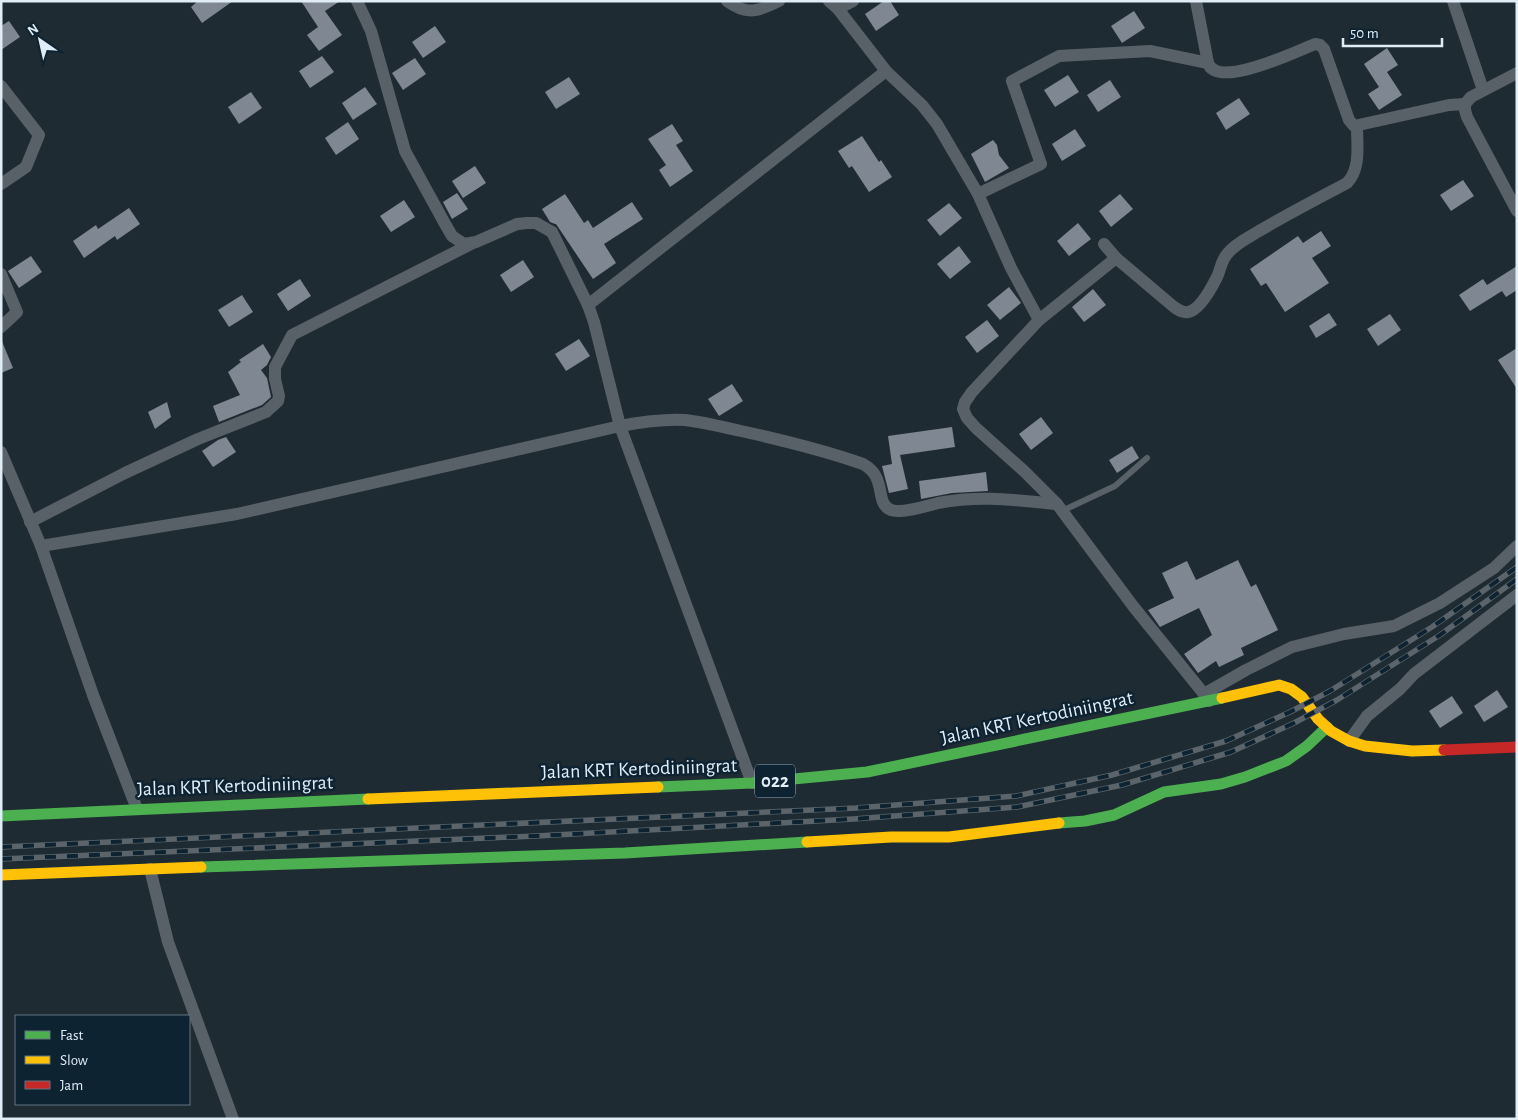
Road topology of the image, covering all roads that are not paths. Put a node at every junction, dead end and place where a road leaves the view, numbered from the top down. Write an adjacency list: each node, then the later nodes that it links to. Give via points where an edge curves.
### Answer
1 (357, 1): 18 (street, via 371,32 406,151 452,236 464,244)
2 (727, 1): 3 (street, via 753,12)
3 (779, 1)
4 (853, 1): 7 (street)
5 (1196, 1): 8 (street)
6 (1453, 1): 12 (street)
7 (834, 5): 9 (street)
8 (1208, 63): 14 (street, via 1216,72 1240,71 1320,45 1349,120); 16 (street, via 1150,51 1060,56 1012,81 1041,164)
9 (886, 71): 16 (street, via 937,124); 22 (street)
10 (1517, 73): 12 (street)
11 (1, 86): 15 (street, via 39,135 26,167)
12 (1483, 90): 13 (street)
13 (1465, 104): 14 (street); 17 (street, via 1467,117)
14 (1357, 126): 20 (street, via 1357,161 1351,179 1238,243 1223,260 1210,291 1190,312 1181,312 1174,307)
15 (1, 184)
16 (978, 194): 23 (street)
17 (1517, 211)
18 (476, 242): 22 (street, via 517,224 536,223 552,232); 29 (street, via 292,335 275,366 278,401 266,412 125,473)
19 (1104, 244): 20 (street)
20 (1116, 258): 23 (street)
21 (1, 274): 24 (street, via 17,312)
22 (588, 305): 25 (street)
23 (1038, 320): 28 (street, via 972,392 964,402 963,410 976,428)
24 (1, 327)
25 (620, 426): 28 (street, via 657,420 686,420 769,437 862,464 876,476 884,506 890,510 975,498 1001,498); 30 (street, via 237,514); 37 (street)
26 (1, 452): 29 (street)
27 (1148, 458): 28 (lane, via 1115,486)
28 (1060, 508): 33 (street)
29 (30, 522): 30 (street)
30 (41, 546): 38 (street)
31 (1517, 546): 33 (street, via 1494,568 1440,603 1394,626 1292,647 1246,670)
32 (1517, 595): 35 (street, via 1414,674 1400,690 1367,716)
33 (1207, 698): 34 (main road, Jalan KRT Kertodiniingrat / 022, via 1279,685 1302,697); 37 (main road, Jalan KRT Kertodiniingrat / 022, via 867,772)
34 (1327, 727): 35 (main road, Jalan KRT Kertodiniingrat / 022); 40 (main road, via 1286,761 1245,777 1221,784 1164,792 1114,815 995,832 625,853)
35 (1349, 741): 36 (main road, Jalan KRT Kertodiniingrat / 022, via 1412,752)
36 (1517, 747)
37 (752, 783): 38 (main road, Jalan KRT Kertodiniingrat / 022)
38 (137, 809): 39 (main road, Jalan KRT Kertodiniingrat / 022)
39 (1, 816)
40 (150, 869): 41 (main road); 42 (street, via 168,942)
41 (1, 876)
42 (232, 1119)

